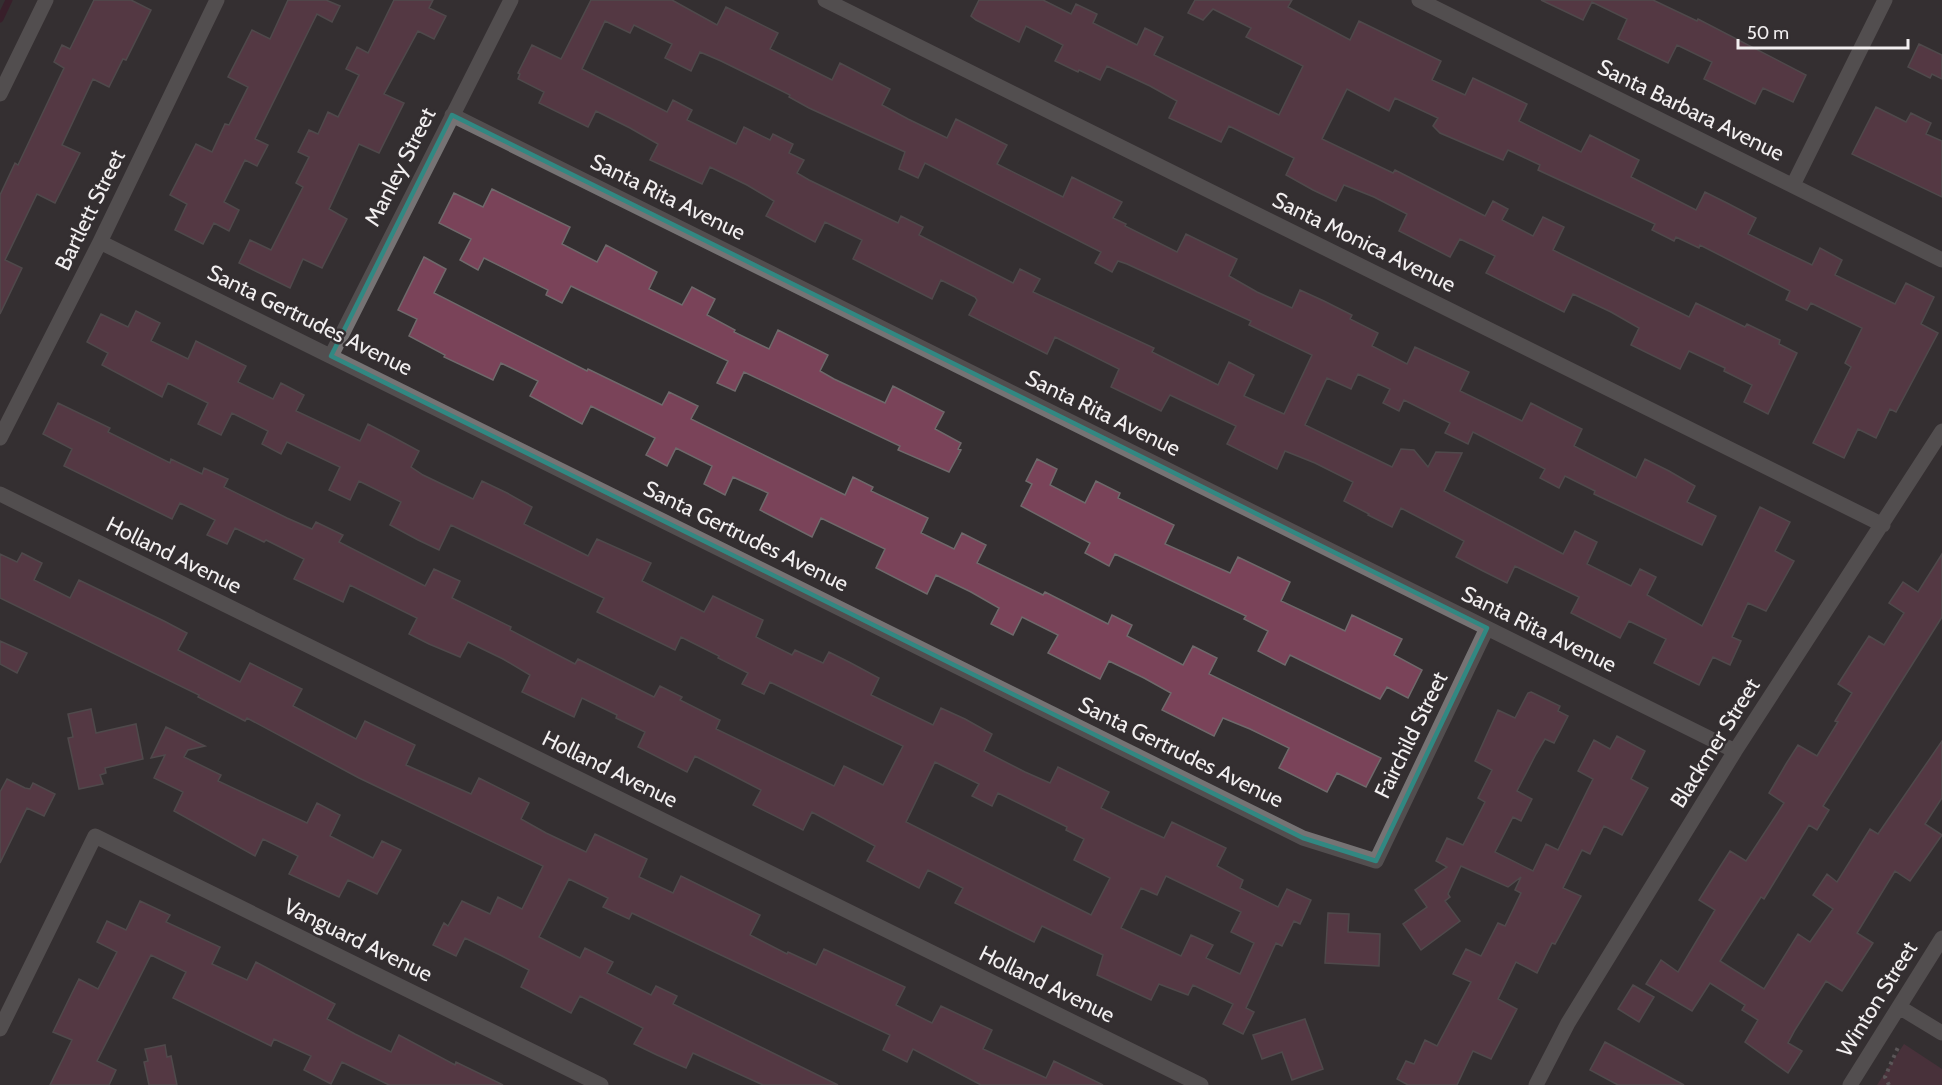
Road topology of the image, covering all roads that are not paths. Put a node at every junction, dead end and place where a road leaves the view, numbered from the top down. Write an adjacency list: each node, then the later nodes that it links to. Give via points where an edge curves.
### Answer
1 (46, 0): 7 (street)
2 (218, 0): 10 (street, Bartlett Street)
3 (511, 0): 8 (street, Manley Street)
4 (825, 0): 16 (street, Santa Monica Avenue)
5 (1419, 0): 9 (street, Santa Barbara Avenue)
6 (1885, 0): 9 (street)
7 (0, 94)
8 (452, 115): 12 (street, Manley Street); 17 (street, Santa Rita Avenue)
9 (1793, 186): 11 (street, Santa Barbara Avenue)
10 (100, 242): 12 (street, Santa Gertrudes Avenue); 14 (street, Bartlett Street)
11 (1942, 260)
12 (332, 356): 19 (street, Santa Gertrudes Avenue, via 1303,838)
13 (1942, 431): 16 (street, Blackmer Street)
14 (0, 438)
15 (0, 494): 25 (street, Holland Avenue)
16 (1883, 525): 18 (street, Blackmer Street)
17 (1487, 628): 18 (street, Santa Rita Avenue); 19 (street, Fairchild Street)
18 (1735, 751): 26 (street, Blackmer Street, via 1568,1023)
19 (1376, 861)
20 (1942, 938): 21 (street, Winton Street)
21 (1899, 1007): 23 (street); 27 (street, Winton Street)
22 (0, 1029): 24 (street, Vanguard Avenue, via 95,836)
23 (1942, 1033)
24 (601, 1085)
25 (1201, 1085)
26 (1536, 1085)
27 (1850, 1085)

